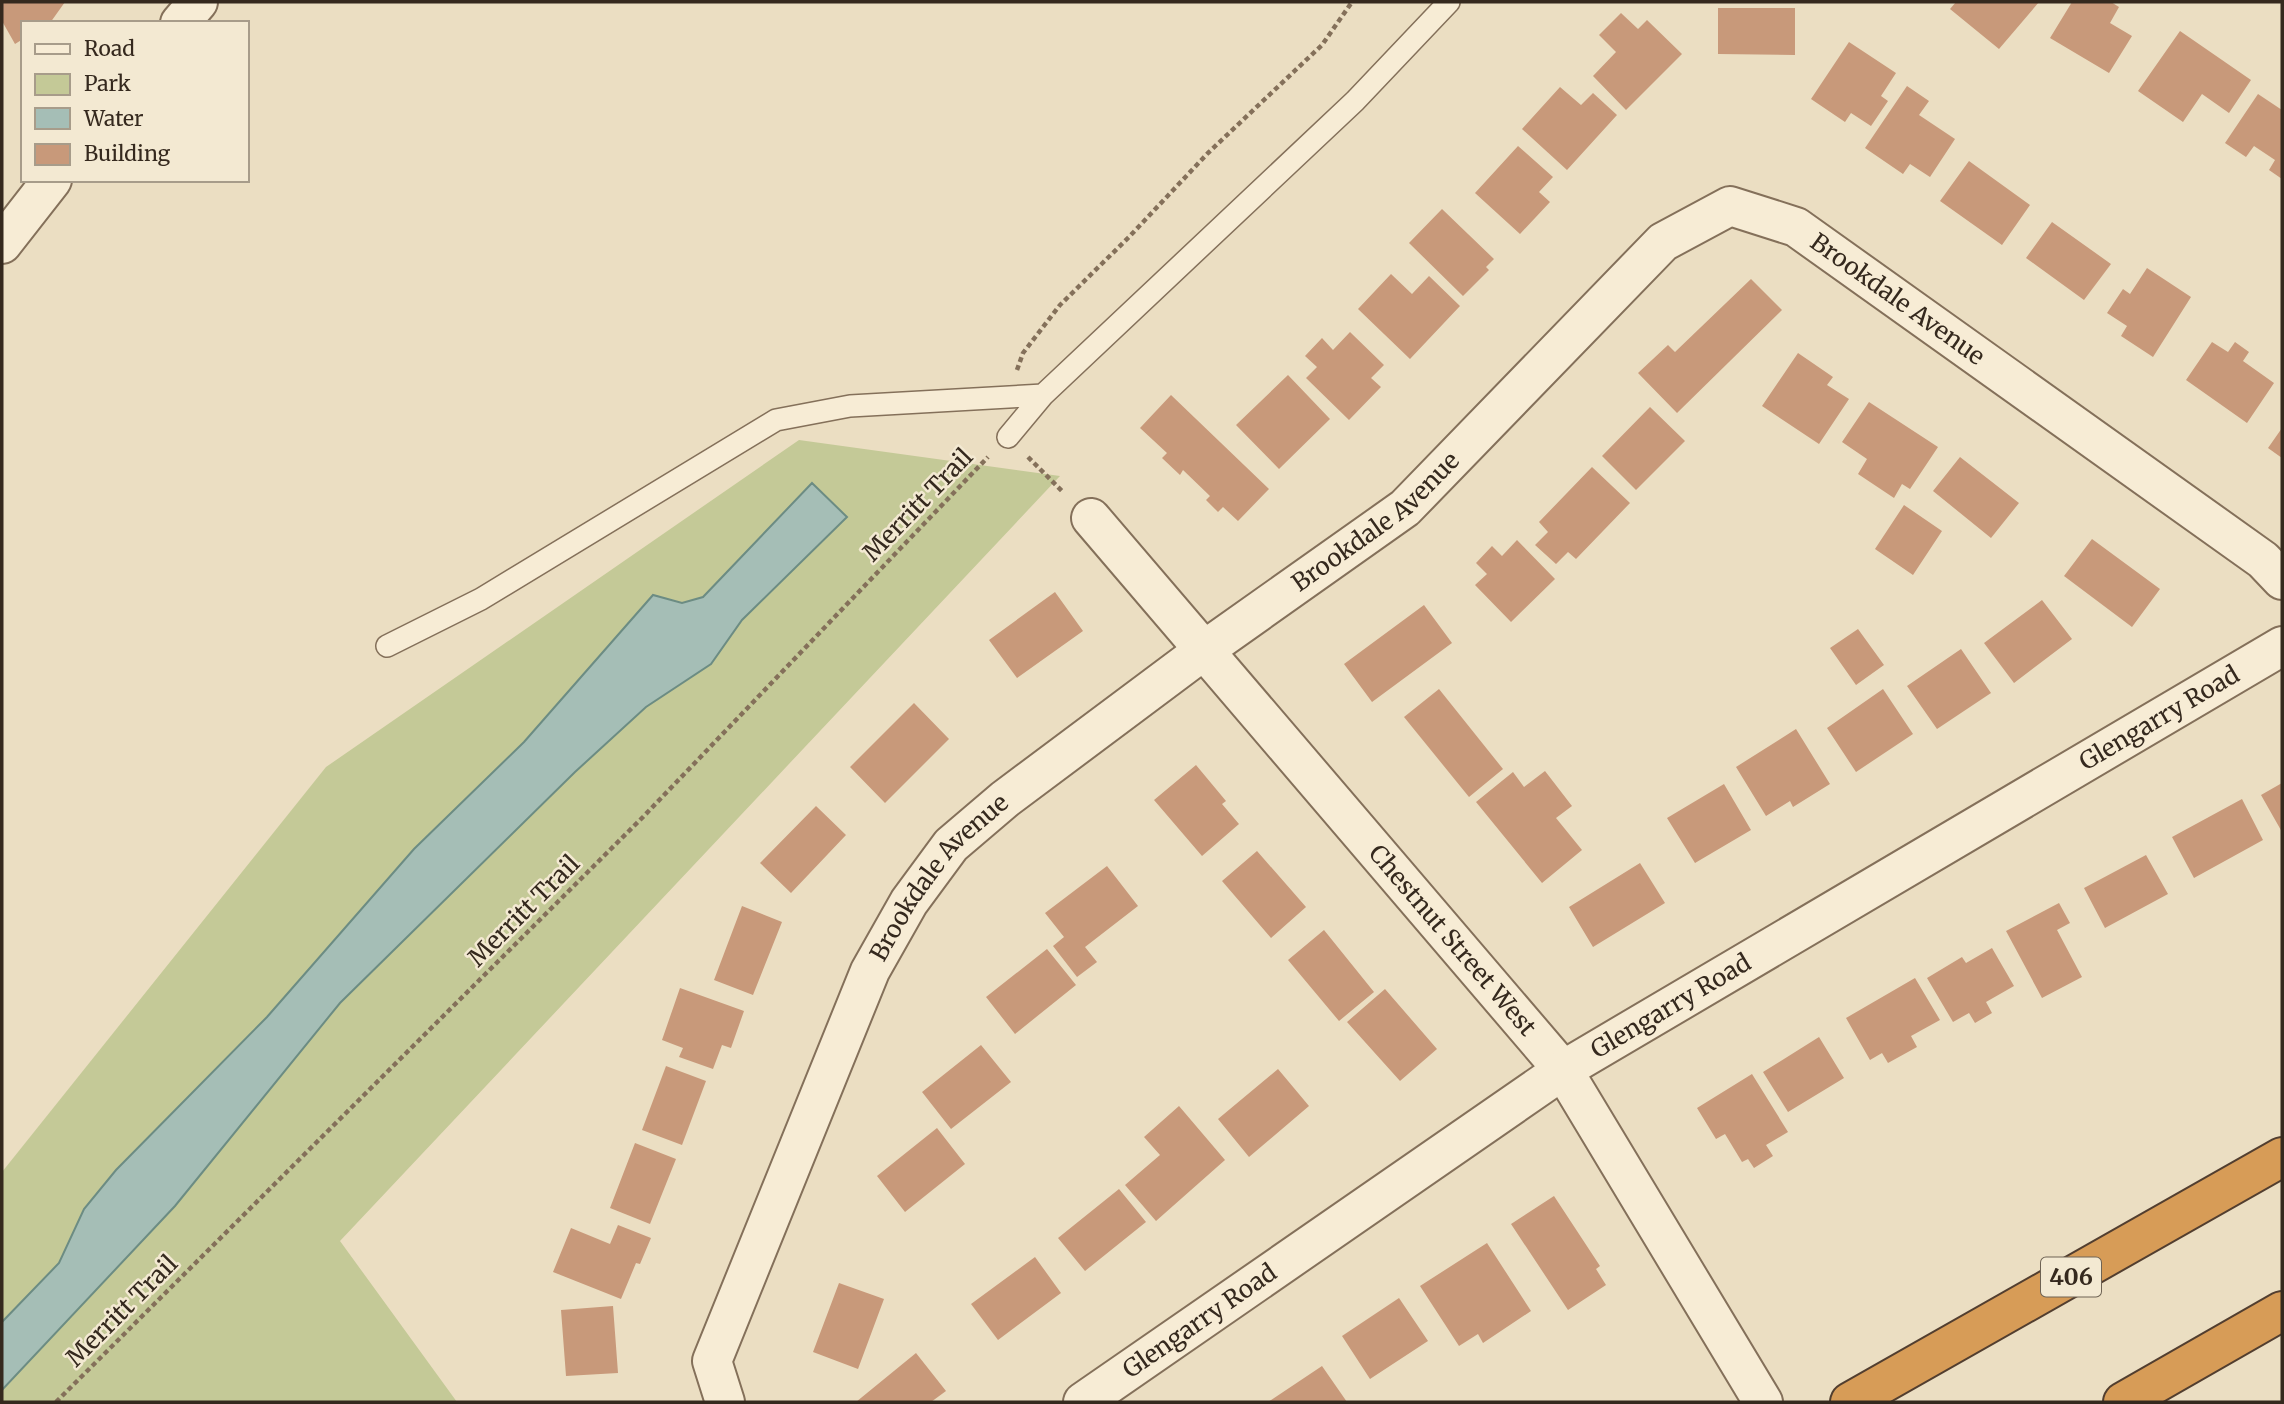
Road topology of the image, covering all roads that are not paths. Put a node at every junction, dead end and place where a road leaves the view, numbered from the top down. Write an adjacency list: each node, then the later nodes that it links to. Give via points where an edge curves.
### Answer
1 (198, 2): 3 (street)
2 (1449, 2): 6 (lane, via 1355,101)
3 (182, 21)
4 (49, 182): 5 (street)
5 (6, 226)
6 (1043, 395): 7 (lane); 10 (lane, via 850,406 776,420 481,599)
7 (1008, 436)
8 (1090, 518): 12 (street, Chestnut Street West)
9 (2282, 580): 12 (street, Brookdale Avenue, via 2263,560 1796,227 1730,206 1663,242 1405,508)
10 (387, 646)
11 (2282, 646): 13 (street, Glengarry Road)
12 (1203, 651): 13 (street, Chestnut Street West); 17 (street, Brookdale Avenue, via 1005,799 951,845 909,902 870,971 712,1361)
13 (1563, 1070): 18 (street, Glengarry Road); 19 (street, Chestnut Street West)
14 (2282, 1157): 16 (highway, 406)
15 (2282, 1311): 20 (highway)
16 (1854, 1400)
17 (725, 1402)
18 (1083, 1402)
19 (1763, 1402)
20 (2123, 1402)

